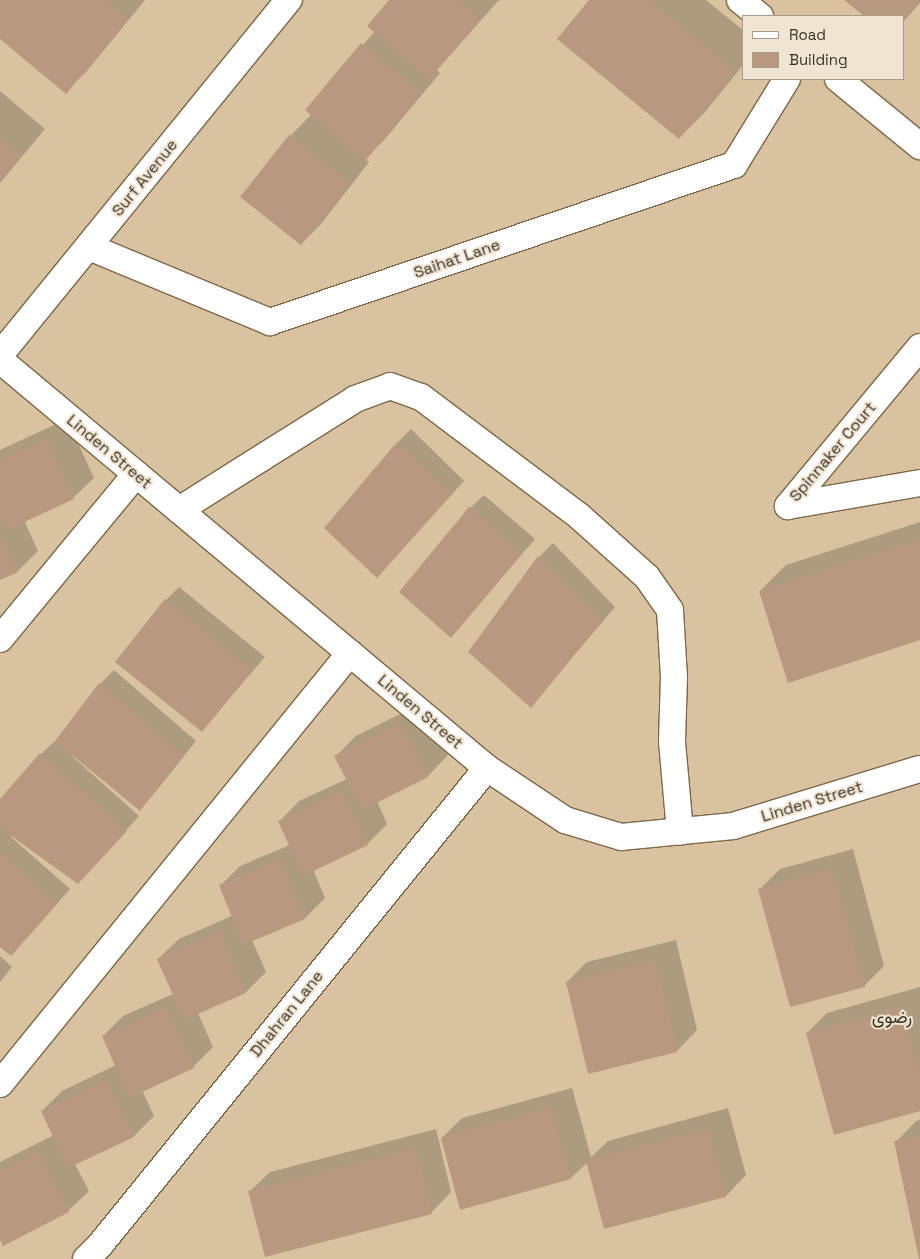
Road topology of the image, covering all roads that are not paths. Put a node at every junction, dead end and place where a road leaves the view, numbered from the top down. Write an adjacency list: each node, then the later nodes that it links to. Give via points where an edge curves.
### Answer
1 (290, 0): 7 (street, Surf Avenue)
2 (740, 0): 3 (street)
3 (759, 15)
4 (786, 80): 7 (street, Saihat Lane, via 734,165 270,322)
5 (839, 80): 6 (street)
6 (920, 146)
7 (89, 247): 8 (street, Surf Avenue)
8 (0, 355)
9 (0, 360): 11 (street, Linden Street)
10 (916, 361): 12 (street, Spinnaker Court, via 788,506)
11 (136, 474): 13 (street, Linden Street); 14 (street)
12 (920, 483)
13 (180, 510): 15 (street, Linden Street); 18 (street, via 355,399 390,386 421,397 579,516 647,577 670,610 674,677 672,742)
14 (0, 639)
15 (350, 652): 16 (street, Linden Street); 19 (street)
16 (487, 768): 18 (street, Linden Street, via 565,820 621,837); 20 (street, Dhahran Lane)
17 (920, 769): 18 (street, Linden Street, via 734,826)
18 (680, 832)
19 (0, 1084)
20 (86, 1259)

